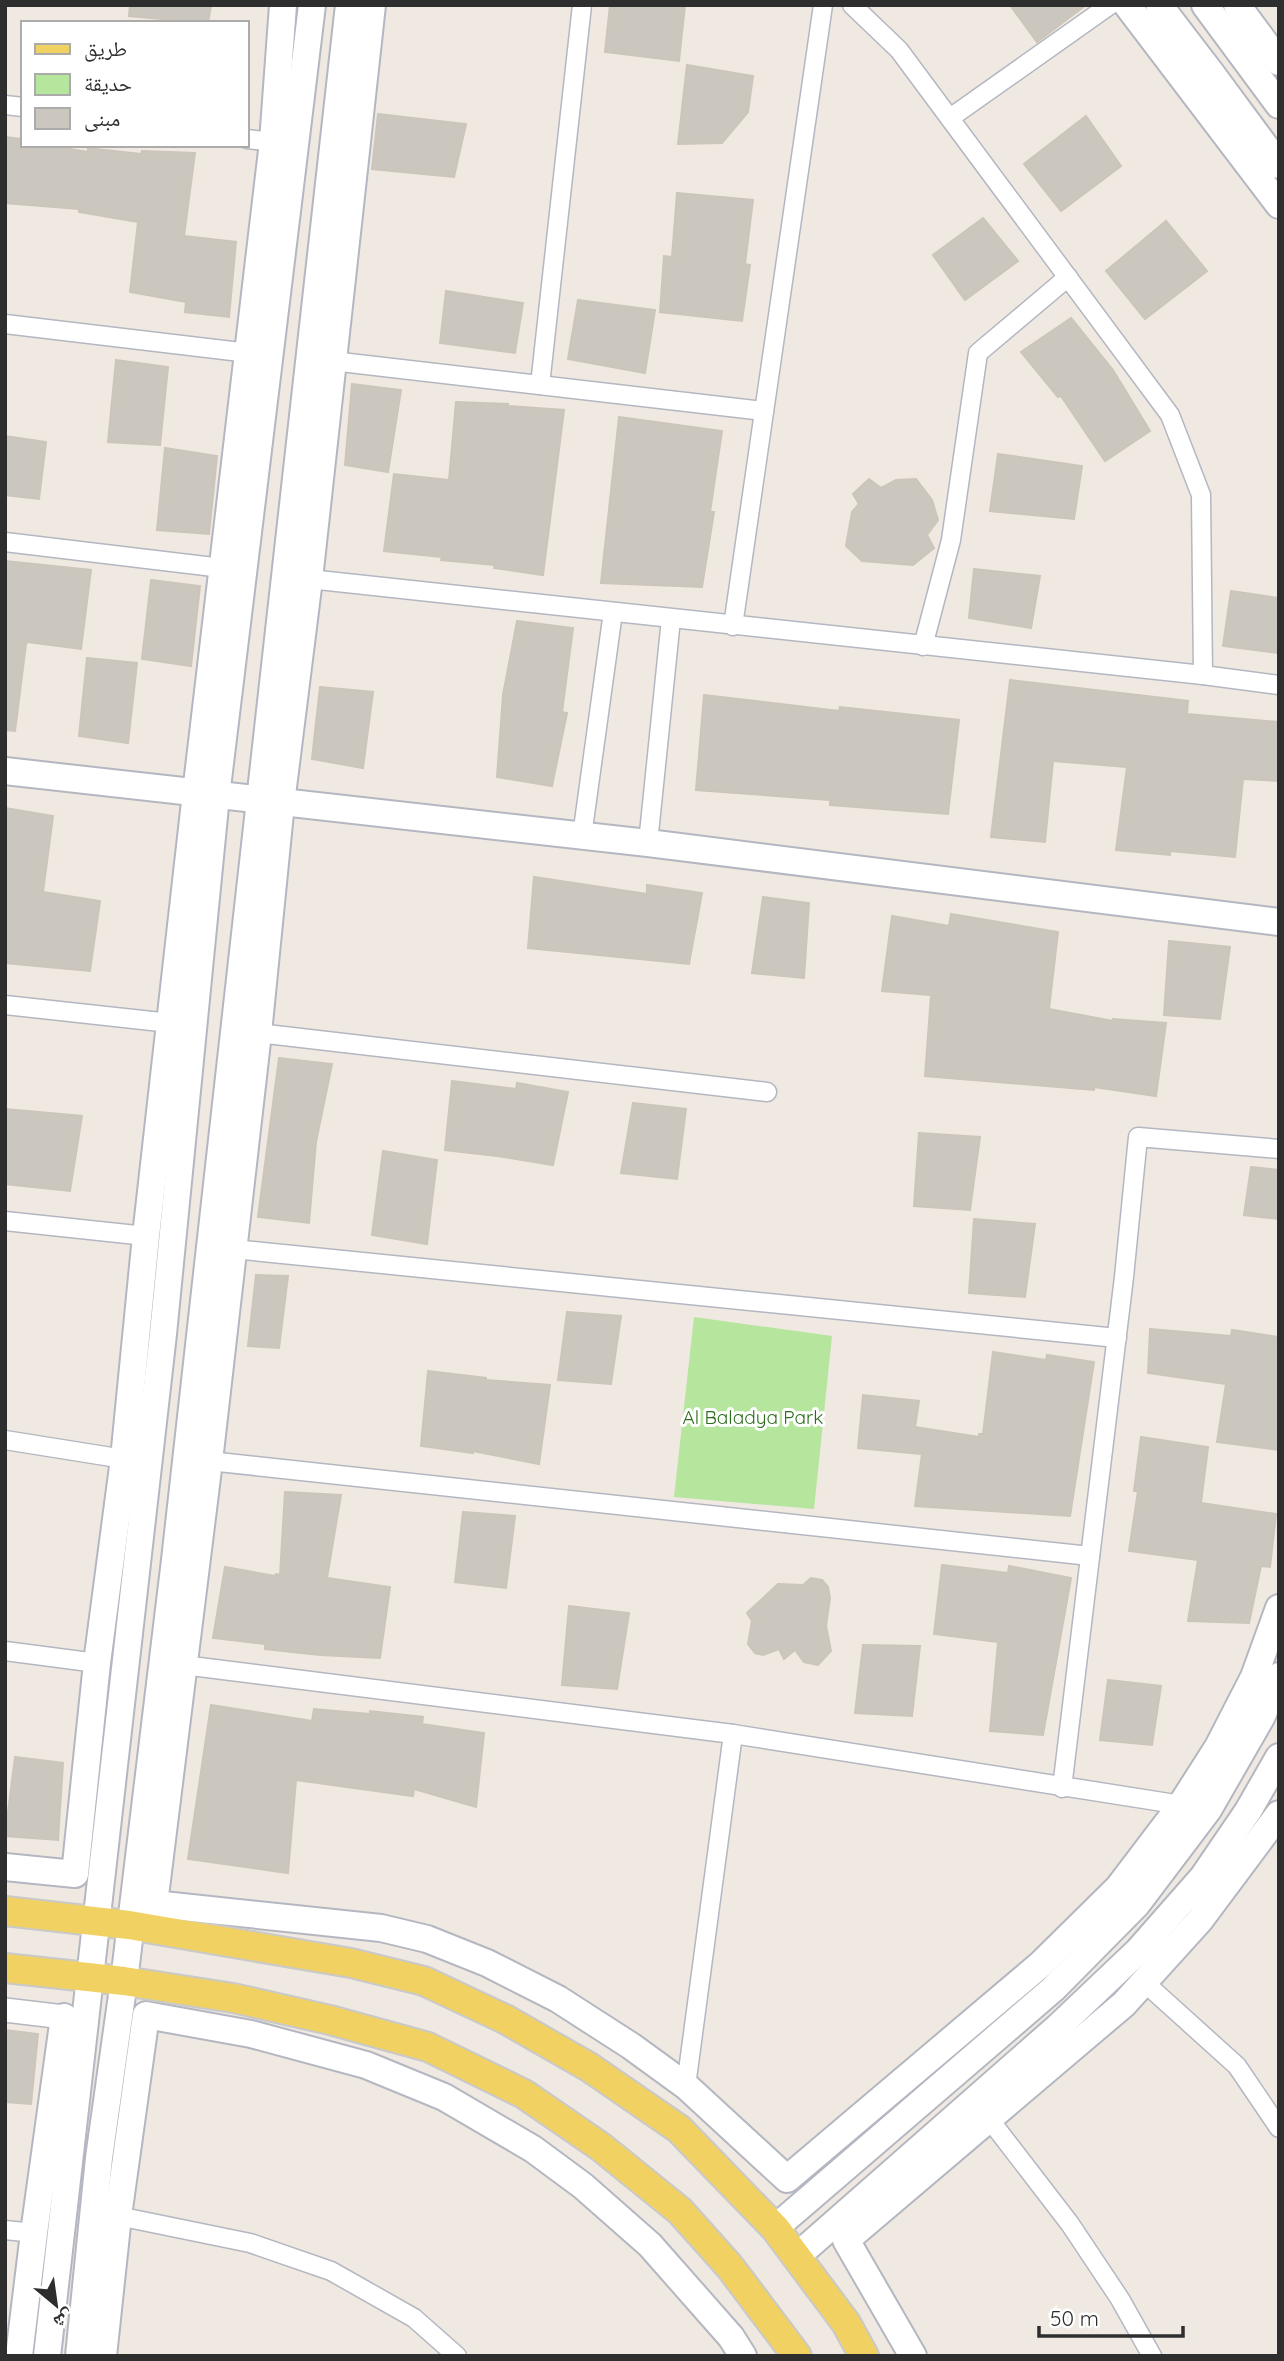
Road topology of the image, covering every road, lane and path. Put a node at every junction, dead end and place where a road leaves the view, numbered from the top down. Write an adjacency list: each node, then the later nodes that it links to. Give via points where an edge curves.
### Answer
1 (283, 5): 17 (main road)
2 (312, 5): 36 (main road)
3 (349, 5): 37 (main road)
4 (372, 5): 23 (main road)
5 (582, 5): 24 (street)
6 (823, 5): 25 (street)
7 (852, 5): 15 (street, via 900,50)
8 (1110, 5): 15 (street)
9 (1127, 5): 19 (main road)
10 (1158, 5): 18 (main road)
11 (1205, 5): 14 (main road)
12 (1237, 5): 13 (main road)
13 (1279, 62)
14 (1279, 105)
15 (950, 118): 20 (street)
16 (248, 139): 17 (street)
17 (273, 142): 22 (main road)
18 (1279, 166)
19 (1279, 205)
20 (1068, 278): 32 (street, via 978,353 951,540); 33 (street, via 1170,415 1200,495)
21 (5, 324): 22 (street)
22 (250, 353): 27 (main road)
23 (332, 361): 24 (street); 28 (main road)
24 (540, 385): 25 (street)
25 (764, 411): 31 (street)
26 (5, 542): 27 (street)
27 (222, 568): 36 (main road)
28 (309, 579): 29 (street); 37 (main road)
29 (613, 612): 30 (street); 38 (street)
30 (671, 619): 31 (street); 39 (street)
31 (733, 626): 32 (street)
32 (923, 646): 33 (street)
33 (1203, 675): 34 (street)
34 (1279, 685)
35 (5, 771): 36 (main road)
36 (206, 794): 37 (main road); 42 (main road); 67 (main road, via 163,1334)
37 (270, 801): 38 (main road); 43 (main road); 68 (main road)
38 (582, 836): 39 (main road)
39 (648, 843): 40 (main road)
40 (1279, 922)
41 (5, 1005): 42 (street)
42 (170, 1023): 47 (main road)
43 (257, 1033): 44 (street); 48 (main road)
44 (767, 1092)
45 (1279, 1149): 49 (street, via 1138,1137)
46 (5, 1221): 47 (street)
47 (146, 1236): 51 (main road)
48 (233, 1249): 49 (street); 52 (main road)
49 (1117, 1338): 53 (street)
50 (5, 1440): 51 (street)
51 (124, 1458): 56 (main road)
52 (209, 1461): 53 (street); 57 (main road)
53 (1090, 1556): 61 (street)
54 (1279, 1608): 62 (main road, via 1254,1677)
55 (5, 1651): 56 (street)
56 (97, 1663): 65 (main road, via 75,1874)
57 (183, 1665): 59 (street); 75 (main road, via 154,1905 381,1928 427,1939 558,1999)
58 (1279, 1676): 63 (main road, via 1262,1716)
59 (733, 1734): 61 (street); 75 (street)
60 (1279, 1757): 82 (main road, via 1203,1877 1138,1951)
61 (1062, 1788): 62 (street)
62 (1181, 1805): 63 (street); 75 (main road, via 1118,1888 1041,1964 787,2179)
63 (1208, 1810): 79 (main road, via 1138,1903 1052,1989)
64 (1278, 1818): 72 (main road, via 1200,1920)
65 (5, 1867)
66 (5, 1911): 67 (main road)
67 (96, 1922): 68 (main road); 70 (main road)
68 (130, 1925): 71 (main road); 79 (main road, via 351,1963 424,1981 505,2019 589,2067 679,2129)
69 (5, 1968): 70 (main road)
70 (90, 1977): 71 (main road); 84 (main road)
71 (124, 1981): 85 (main road, via 99,2158); 89 (main road, via 233,1997 428,2047 524,2094 601,2147 680,2211 730,2267)
72 (1144, 1982): 76 (main road); 77 (street, via 1237,2066)
73 (5, 2010): 74 (street)
74 (64, 2017): 81 (main road)
75 (686, 2087)
76 (990, 2120): 91 (main road, via 846,2240); 92 (street, via 1070,2224)
77 (1279, 2128)
78 (117, 2216): 86 (main road); 87 (street, via 250,2243 331,2271 414,2318); 88 (main road, via 146,2015 251,2035 366,2065 444,2097 533,2149 650,2245)
79 (775, 2228): 82 (main road)
80 (5, 2230): 81 (street)
81 (34, 2234): 83 (main road)
82 (796, 2257): 90 (main road, via 846,2323)
83 (19, 2356)
84 (47, 2356)
85 (79, 2356)
86 (103, 2356)
87 (457, 2356)
88 (743, 2356)
89 (797, 2356)
90 (864, 2356)
91 (913, 2356)
92 (1152, 2356)

